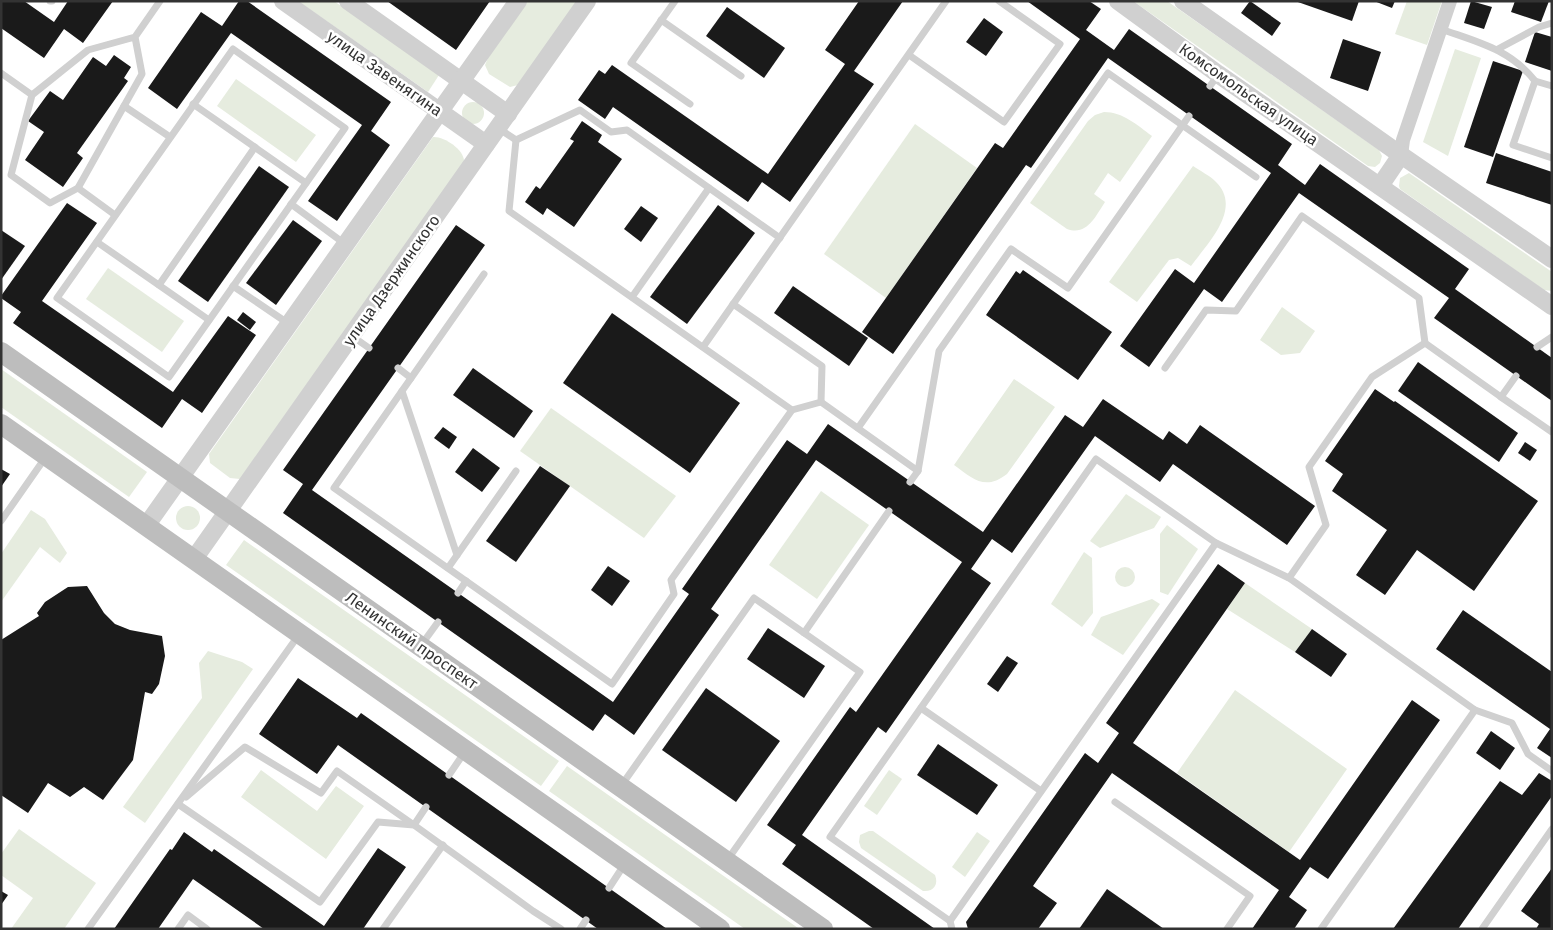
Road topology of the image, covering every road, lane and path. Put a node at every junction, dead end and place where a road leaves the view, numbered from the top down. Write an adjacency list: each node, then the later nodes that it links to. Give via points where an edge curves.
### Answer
1 (160, 1): 15 (lane)
2 (283, 1): 27 (street, улица Завенягина)
3 (348, 1): 20 (street)
4 (518, 1): 20 (street)
5 (587, 1): 29 (street, улица Дзержинского)
6 (675, 1): 12 (lane)
7 (946, 1): 17 (lane)
8 (999, 1): 17 (lane, via 1060,44 1004,122)
9 (1118, 1): 39 (street, Комсомольская улица, via 1214,80)
10 (1183, 1): 35 (street)
11 (1450, 1): 14 (street)
12 (661, 20): 19 (lane); 25 (lane, via 632,62)
13 (1552, 24): 16 (lane, via 1538,27)
14 (1441, 29): 16 (lane); 35 (street, via 1403,140)
15 (135, 37): 23 (lane, via 88,50); 26 (lane, via 142,74)
16 (1498, 49): 21 (lane, via 1525,67)
17 (907, 57): 44 (lane)
18 (1, 73): 23 (lane)
19 (741, 76)
20 (462, 81): 27 (street); 29 (street)
21 (1535, 81): 22 (lane); 36 (lane, via 1513,145)
22 (1552, 86)
23 (32, 95): 40 (lane, via 11,175 50,203)
24 (193, 104): 31 (lane); 34 (lane); 38 (lane, via 233,49 345,128)
25 (690, 104)
26 (124, 106): 31 (lane); 40 (lane)
27 (440, 112): 33 (street, улица Завенягина); 46 (street)
28 (1189, 116): 30 (lane)
29 (503, 121): 32 (lane); 33 (street, улица Дзержинского)
30 (1182, 126): 37 (lane); 72 (lane, via 1108,73); 75 (lane, via 1068,288 1011,249 939,351)
31 (170, 137): 43 (lane)
32 (516, 140): 41 (lane, via 580,110 611,132 627,130); 51 (lane, via 509,211)
33 (486, 144): 56 (street, улица Дзержинского)
34 (255, 148): 38 (lane); 49 (lane)
35 (1401, 155): 39 (street); 47 (street)
36 (1552, 158)
37 (1256, 177)
38 (306, 183): 42 (lane)
39 (1380, 186): 53 (street, Комсомольская улица)
40 (78, 188): 43 (lane)
41 (709, 188): 44 (lane); 51 (lane)
42 (291, 204): 46 (lane); 50 (lane)
43 (115, 215): 45 (lane)
44 (780, 238): 52 (lane)
45 (97, 242): 49 (lane); 54 (lane, via 57,298 169,377)
46 (346, 244): 55 (street)
47 (1552, 259)
48 (484, 274): 66 (lane)
49 (159, 285): 54 (lane)
50 (233, 286): 54 (lane); 55 (lane)
51 (632, 298): 59 (lane)
52 (733, 304): 59 (lane); 69 (lane, via 822,366)
53 (1552, 306)
54 (209, 320)
55 (289, 324): 77 (street)
56 (352, 336): 61 (lane); 79 (street, улица Дзержинского)
57 (1552, 337): 60 (lane)
58 (1425, 343): 64 (lane, via 1419,298 1302,216 1236,311 1206,310); 68 (lane); 87 (lane, via 1372,377 1309,467 1326,525)
59 (702, 347): 70 (lane)
60 (1537, 347)
61 (370, 348)
62 (1, 352): 77 (main road, Ленинский проспект)
63 (398, 368): 66 (lane)
64 (1165, 368)
65 (1516, 376): 68 (lane)
66 (411, 378): 67 (lane)
67 (402, 391): 84 (lane); 86 (lane, via 334,488)
68 (1501, 397): 73 (lane)
69 (821, 402): 70 (lane); 72 (lane)
70 (792, 410): 88 (lane, via 671,580 674,594 612,684)
71 (1, 424): 74 (main road)
72 (858, 428): 75 (lane)
73 (1552, 432)
74 (47, 456): 81 (lane); 82 (main road)
75 (918, 470): 78 (lane)
76 (516, 471): 84 (lane)
77 (180, 477): 79 (main road, Ленинский проспект); 82 (street)
78 (910, 482)
79 (228, 511): 85 (street, улица Дзержинского); 93 (main road, Ленинский проспект)
80 (889, 511): 91 (lane)
81 (1, 521)
82 (146, 526): 85 (main road)
83 (1216, 543): 87 (lane); 94 (lane, via 1096,459); 100 (lane)
84 (457, 555): 86 (lane)
85 (194, 559): 92 (main road)
86 (448, 568): 88 (lane)
87 (1289, 578): 95 (lane)
88 (466, 581): 89 (lane)
89 (458, 593)
90 (438, 622): 93 (lane)
91 (804, 633): 99 (lane, via 754,598); 107 (lane, via 860,672)
92 (300, 634): 96 (main road); 102 (lane)
93 (421, 646): 99 (main road, Ленинский проспект)
94 (921, 708): 100 (lane); 111 (lane, via 830,837)
95 (1476, 710): 97 (lane, via 1512,723 1528,754); 121 (lane)
96 (466, 750): 98 (lane); 108 (main road)
97 (1552, 771)
98 (449, 775)
99 (621, 786): 107 (main road, Ленинский проспект)
100 (1041, 791): 111 (lane)
101 (1115, 802): 120 (lane, via 1250,896)
102 (178, 804): 104 (lane, via 245,747 321,793 337,770); 104 (lane, via 320,902 378,822); 112 (lane)
103 (426, 807): 104 (lane)
104 (414, 825): 106 (lane)
105 (1552, 830): 122 (lane)
106 (443, 845): 115 (lane); 116 (lane)
107 (727, 861): 119 (main road, Ленинский проспект)
108 (626, 862): 109 (lane); 118 (main road)
109 (609, 888)
110 (586, 920): 117 (lane)
111 (951, 925)
112 (88, 929)
113 (178, 929): 114 (lane, via 188,915)
114 (207, 929)
115 (382, 929)
116 (561, 929)
117 (580, 929)
118 (720, 929)
119 (824, 929)
120 (1227, 929)
121 (1321, 929)
122 (1482, 929)

